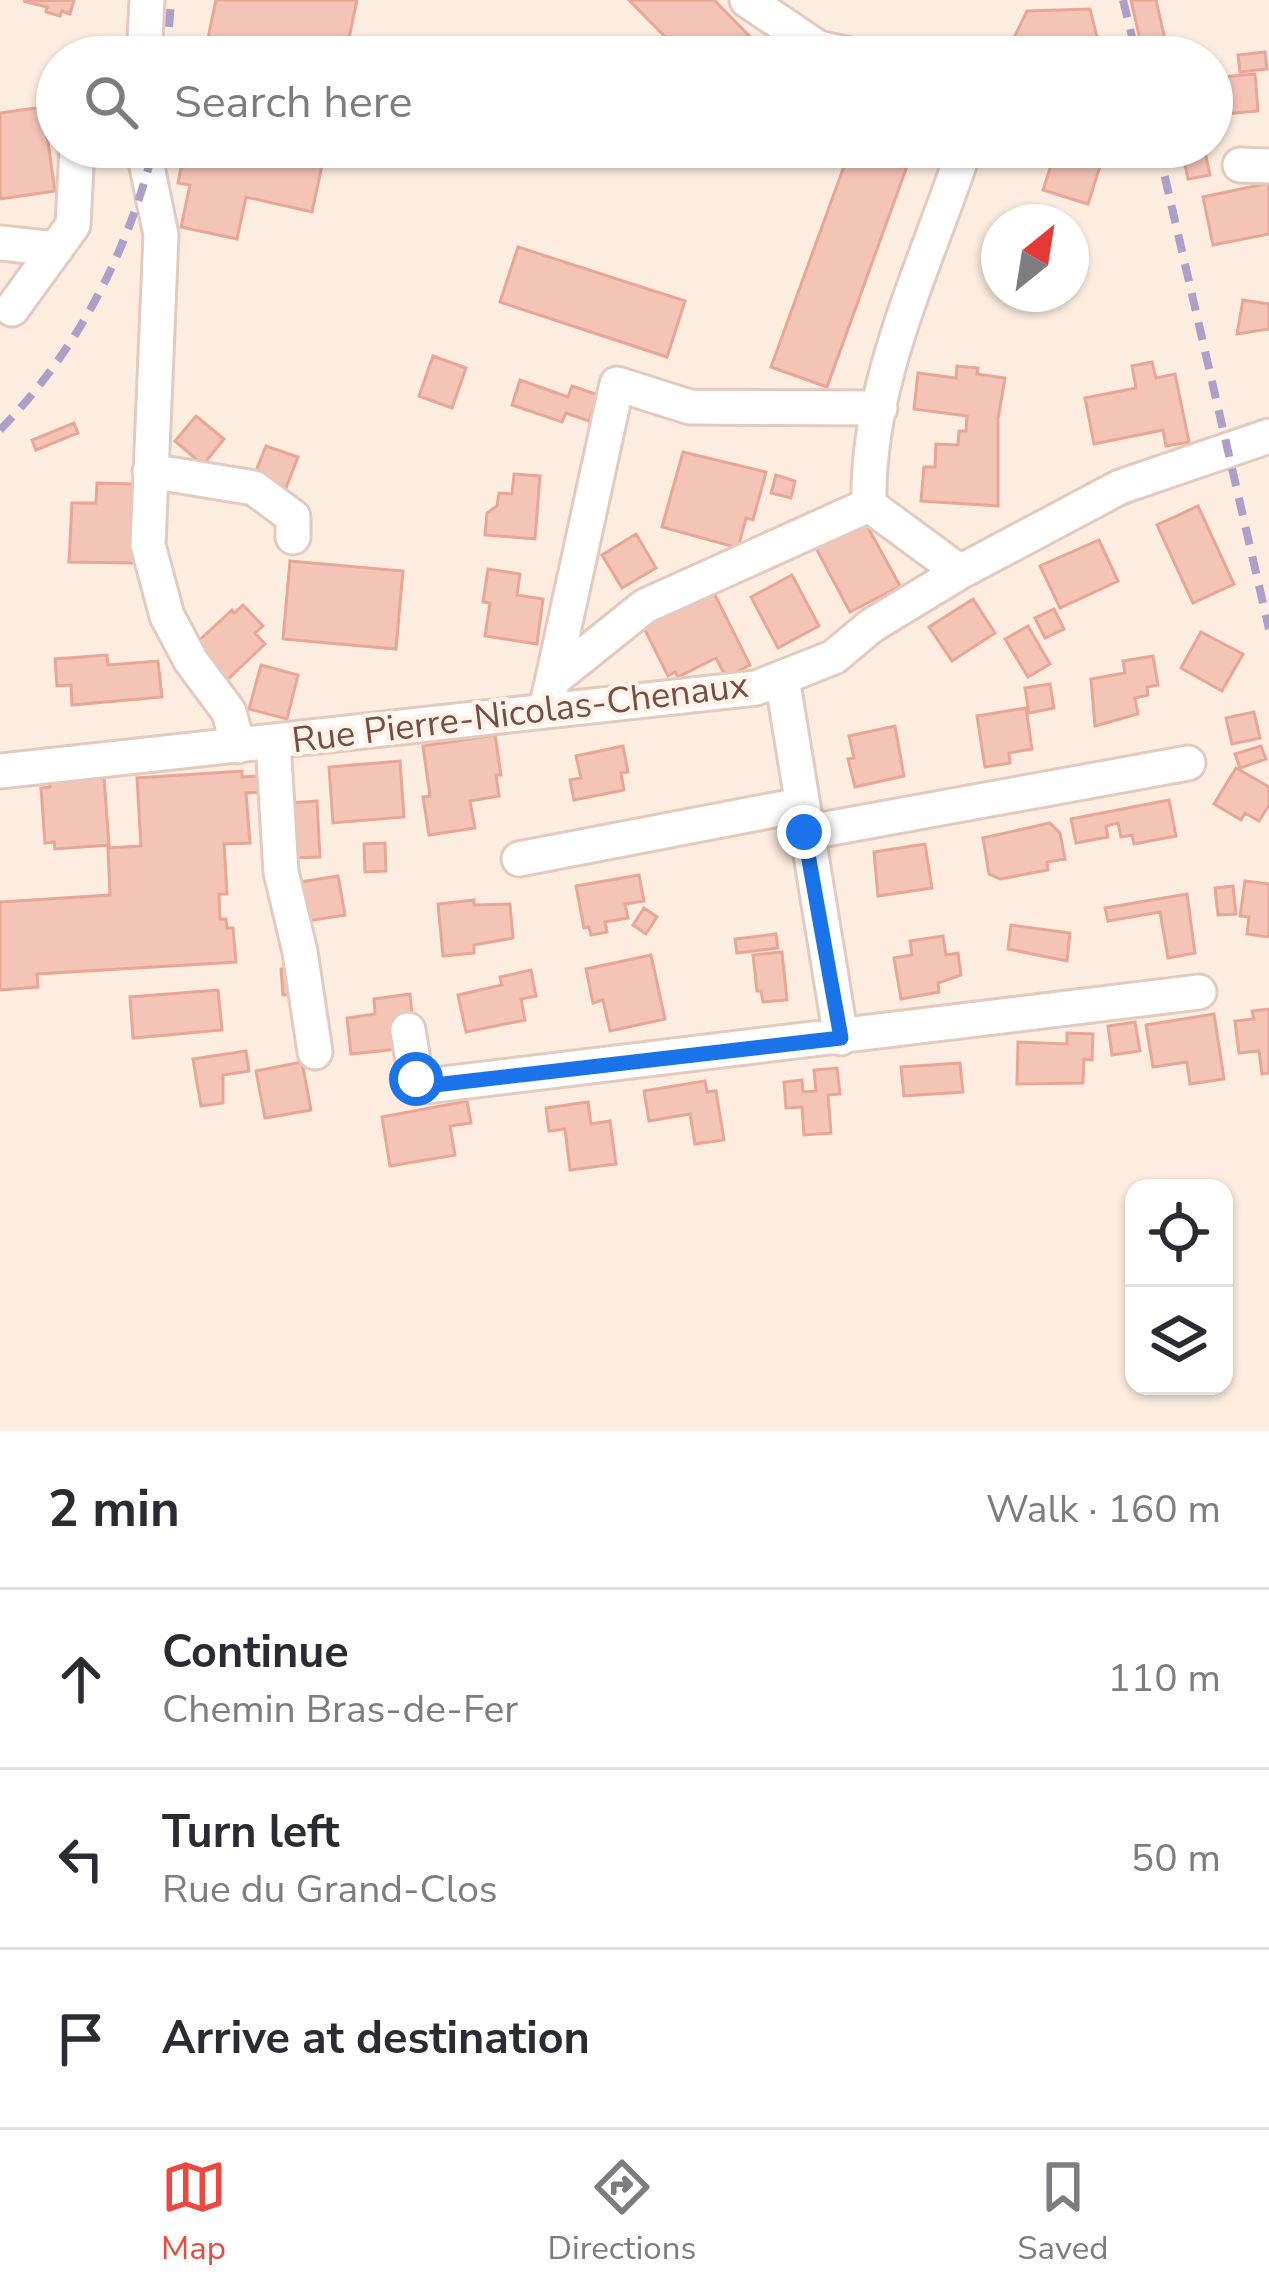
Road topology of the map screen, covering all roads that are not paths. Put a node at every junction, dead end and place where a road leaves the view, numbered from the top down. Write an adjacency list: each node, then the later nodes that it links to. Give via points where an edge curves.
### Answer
1 (147, 0): 3 (street)
2 (747, 0): 4 (street)
3 (145, 36)
4 (800, 36)
5 (76, 168): 9 (street, via 74,225)
6 (147, 168): 13 (street, via 160,235)
7 (957, 168): 11 (street, via 901,323)
8 (0, 243): 9 (street)
9 (56, 249): 10 (street)
10 (12, 308)
11 (880, 408): 14 (street, via 868,458); 18 (street, via 690,407 617,384)
12 (1269, 436): 16 (street, Rue Pierre-Nicolas-Chenaux, via 1120,487)
13 (151, 471): 15 (street, via 254,488 293,517); 20 (street, via 148,545 167,616 230,712)
14 (869, 506): 16 (street); 18 (street, via 645,606)
15 (293, 536)
16 (960, 572): 17 (street, Rue Pierre-Nicolas-Chenaux, via 834,657)
17 (782, 678): 18 (street, Rue Pierre-Nicolas-Chenaux, via 756,688); 23 (street)
18 (550, 695): 19 (street, Rue Pierre-Nicolas-Chenaux)
19 (273, 742): 20 (street, Rue Pierre-Nicolas-Chenaux); 28 (street, via 281,872)
20 (238, 746): 22 (street, Rue Pierre-Nicolas-Chenaux)
21 (1188, 763): 23 (street)
22 (0, 771)
23 (802, 819): 24 (street); 27 (street)
24 (519, 859)
25 (1198, 992): 27 (street)
26 (408, 1030): 27 (street, via 416,1079 426,1086)
27 (841, 1038)
28 (315, 1052)

